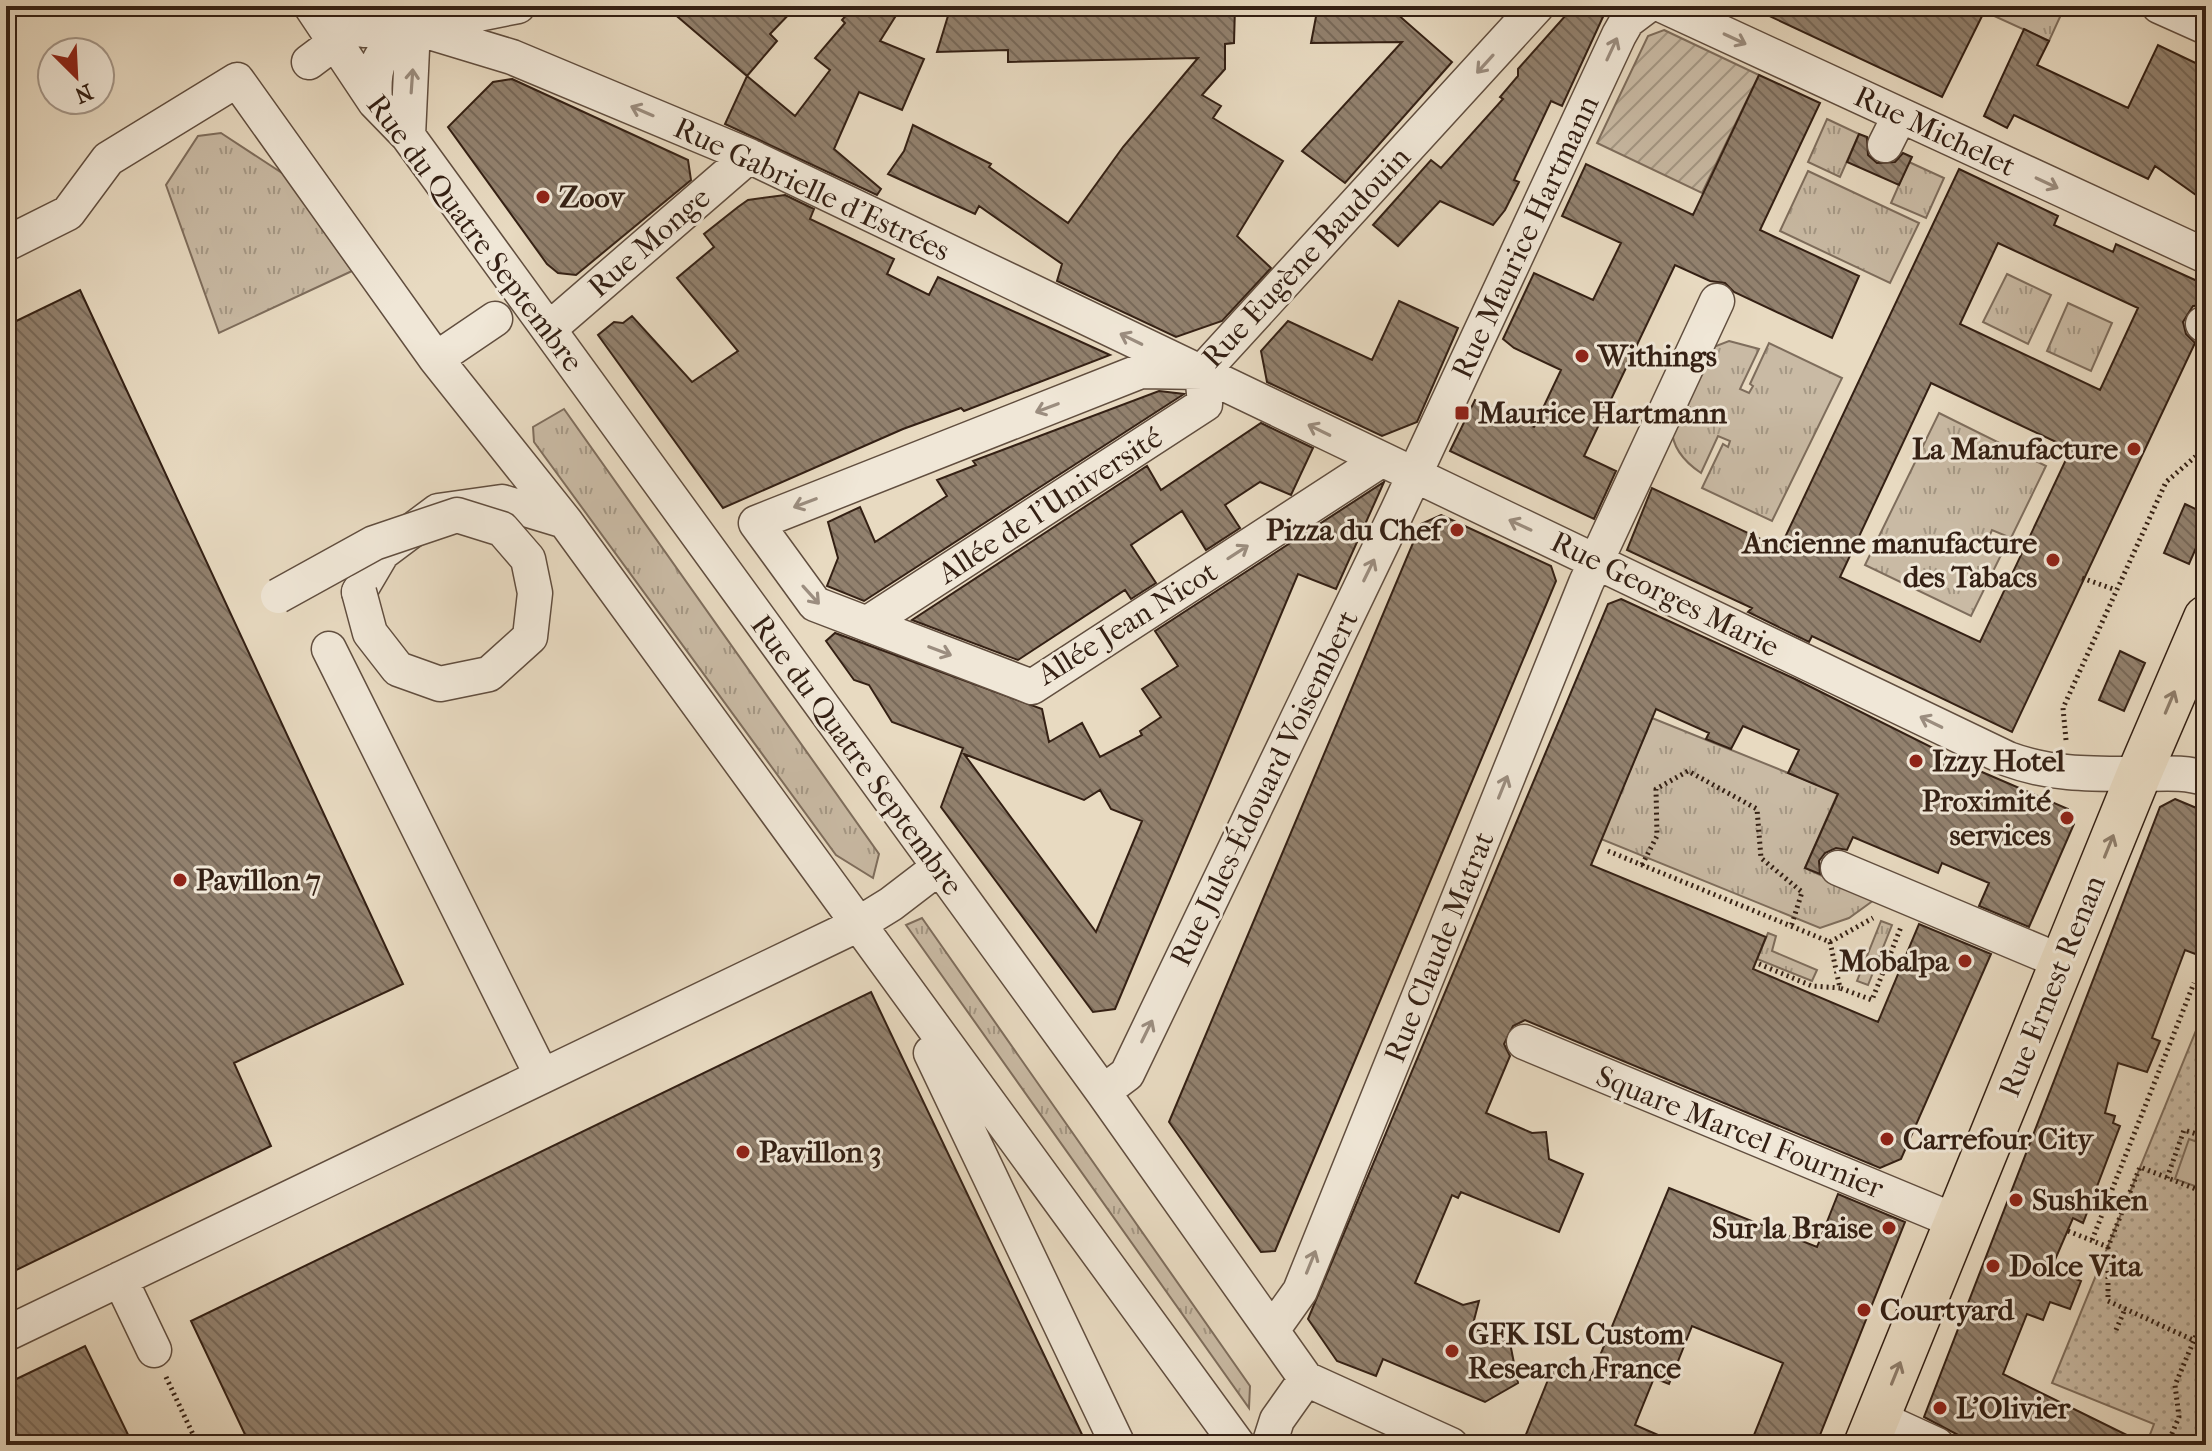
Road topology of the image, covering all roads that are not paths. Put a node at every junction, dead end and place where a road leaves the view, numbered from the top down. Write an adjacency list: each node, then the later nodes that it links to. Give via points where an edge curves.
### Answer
1 (311, 6): 12 (street, Rue du Quatre Septembre, via 321,53)
2 (329, 6): 9 (street, via 363,30)
3 (374, 6): 9 (street)
4 (521, 6): 9 (street); 11 (street, via 506,26)
5 (1537, 6): 23 (street, Rue Eugène Baudouin, one-way to 23)
6 (1647, 6): 25 (street, Rue Maurice Hartmann, one-way to 6, via 1619,35)
7 (1664, 6): 13 (street, Rue Michelet, one-way to 13)
8 (2159, 6): 10 (street)
9 (413, 27): 11 (street, Rue Gabrielle d'Estrées); 12 (street, via 388,47 373,71); 14 (street, one-way to 9)
10 (2206, 27)
11 (512, 57): 16 (street, Rue Gabrielle d'Estrées, one-way to 11)
12 (375, 102): 14 (street, Rue du Quatre Septembre)
13 (1900, 115): 15 (street); 18 (street, Rue Michelet, one-way to 18)
14 (408, 136): 21 (street, Rue du Quatre Septembre)
15 (1885, 145)
16 (749, 156): 21 (street, Rue Monge); 23 (street, Rue Gabrielle d'Estrées, one-way to 16)
17 (6, 244): 22 (street, via 68,213 108,159 237,80)
18 (2206, 256)
19 (1717, 301): 28 (street, Rue Claude Matrat)
20 (495, 319): 22 (street)
21 (549, 329): 35 (street, Rue du Quatre Septembre)
22 (436, 359): 26 (street)
23 (1202, 372): 24 (street, Rue Georges Marie, one-way to 23); 27 (street, Rue Eugène Baudouin, one-way to 27, via 1141,371); 31 (street, Allée de l'Université, via 1205,404)
24 (1381, 460): 25 (street, Rue Georges Marie); 31 (street, Allée Jean Nicot, one-way to 24, via 1032,687)
25 (1414, 475): 28 (street, Rue Georges Marie, one-way to 25); 42 (street, Rue Jules-Édouard Voisembert, one-way to 25, via 1127,1074)
26 (565, 521): 29 (street, bridge, via 502,502 438,511 382,553 359,592 370,633 398,669 440,684 489,674 530,637 535,593 528,559 502,529 457,515 374,543); 37 (street)
27 (756, 523): 31 (street, Allée Jean Nicot, one-way to 31, via 815,604)
28 (1596, 561): 33 (street, Rue Georges Marie, one-way to 28, via 2069,774 2008,759); 45 (street, Rue Claude Matrat, one-way to 28, via 1300,1291)
29 (278, 596)
30 (2206, 618): 33 (main road, Rue Ernest Renan, one-way to 30)
31 (868, 623)
32 (329, 649): 41 (street)
33 (2139, 774): 34 (street, Rue Georges Marie); 38 (main road, Rue Ernest Renan, one-way to 33)
34 (2206, 779)
35 (938, 868): 37 (street); 42 (street, Rue du Quatre Septembre)
36 (1838, 868): 38 (street, via 1901,910)
37 (857, 925): 39 (street); 41 (street)
38 (2062, 962): 43 (main road, Rue Ernest Renan)
39 (897, 980): 50 (street); 51 (street)
40 (1524, 1042): 43 (street, Square Marcel Fournier)
41 (542, 1076): 44 (street)
42 (1103, 1092): 45 (street, Rue du Quatre Septembre)
43 (1955, 1221): 49 (main road, Rue Ernest Renan, one-way to 43)
44 (120, 1279): 46 (street); 47 (street)
45 (1273, 1329): 48 (street, Rue du Quatre Septembre)
46 (6, 1334)
47 (154, 1350)
48 (1306, 1379): 52 (street, via 1277,1420); 53 (street)
49 (1872, 1431): 54 (street)
50 (1118, 1445)
51 (1238, 1445)
52 (1269, 1445)
53 (1451, 1445)
54 (1937, 1445)

